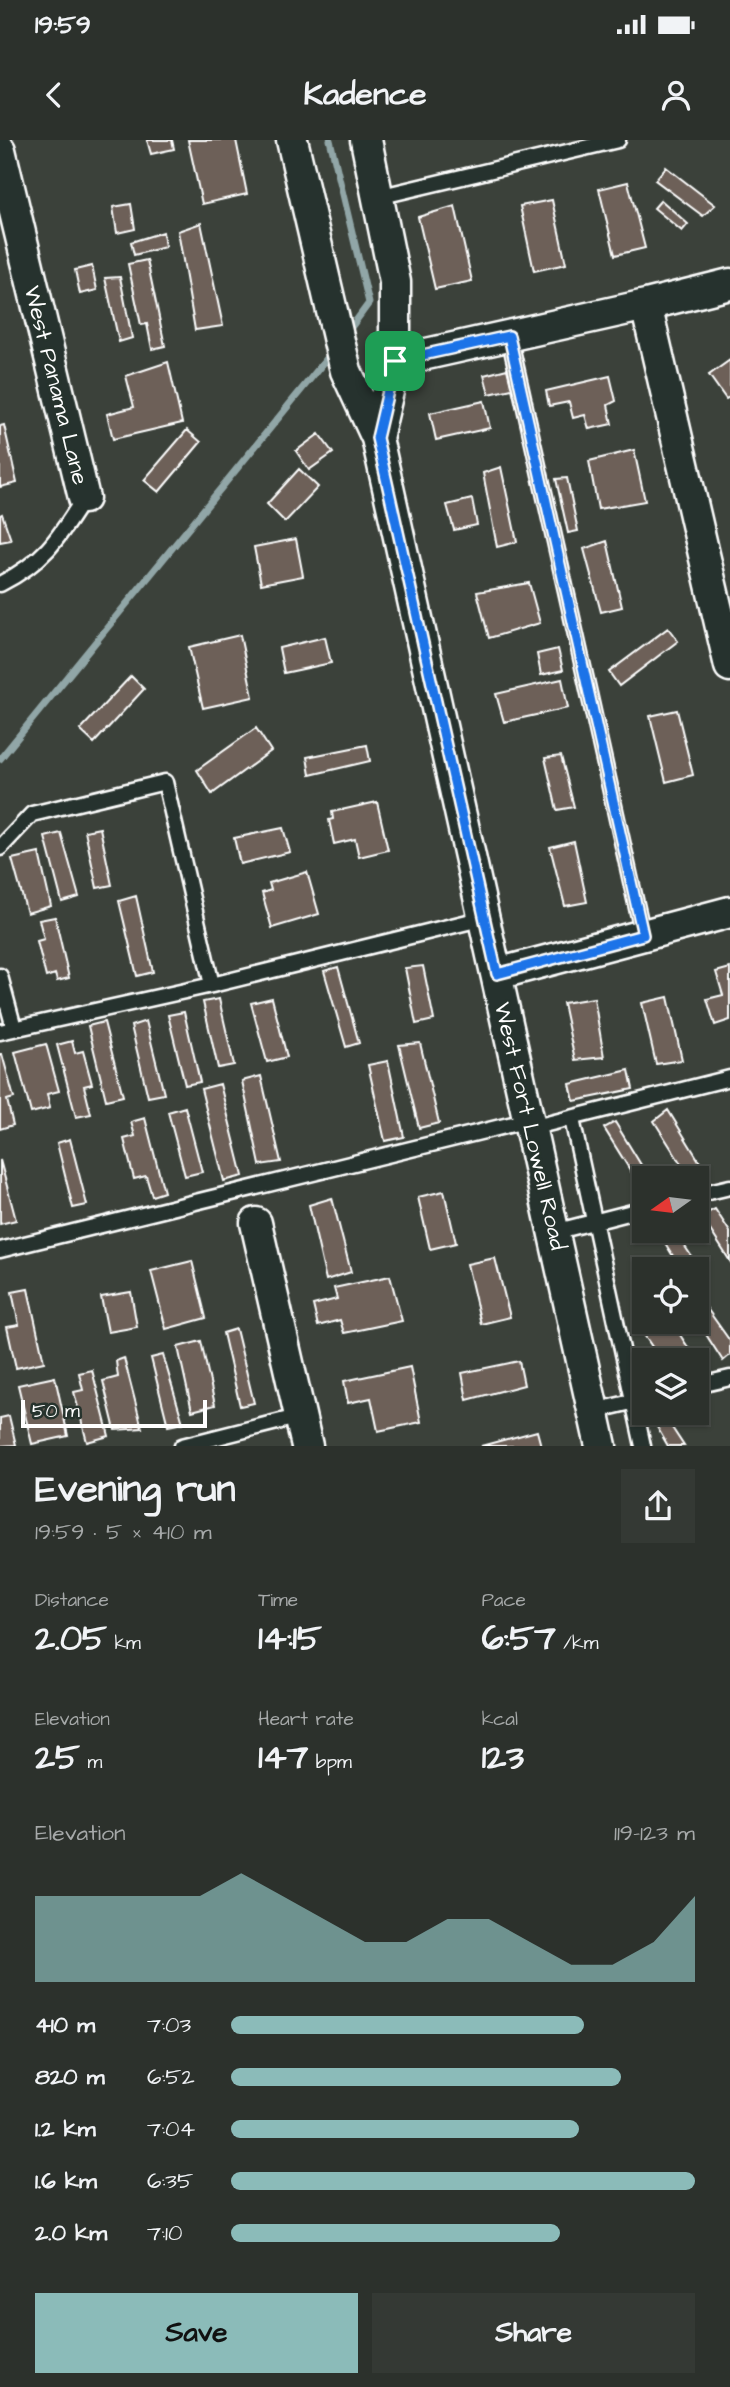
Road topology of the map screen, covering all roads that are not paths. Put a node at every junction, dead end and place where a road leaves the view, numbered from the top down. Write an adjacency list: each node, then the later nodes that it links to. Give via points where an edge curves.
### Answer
1 (292, 140): 10 (street, West Fort Lowell Road, via 346,371)
2 (366, 140): 5 (street, West Fort Lowell Road)
3 (618, 140): 5 (lane)
4 (0, 150): 11 (street, West Panama Lane)
5 (378, 197): 9 (street, West Fort Lowell Road, via 395,282)
6 (730, 284): 7 (street)
7 (646, 305): 8 (street); 13 (street)
8 (509, 336): 9 (street); 17 (lane)
9 (395, 361): 10 (street, West Fort Lowell Road)
10 (377, 438): 16 (street, West Fort Lowell Road)
11 (85, 498): 12 (lane, via 55,544 23,573)
12 (0, 584)
13 (730, 666)
14 (0, 848): 20 (lane, via 32,814 165,782)
15 (730, 912): 17 (street)
16 (484, 918): 18 (street, West Fort Lowell Road); 20 (lane)
17 (643, 935): 18 (street)
18 (497, 974): 24 (street, West Fort Lowell Road)
19 (0, 975): 21 (lane)
20 (212, 985): 21 (lane)
21 (7, 1030)
22 (730, 1078): 23 (lane)
23 (572, 1119): 24 (lane); 28 (lane)
24 (530, 1124): 30 (street, West Fort Lowell Road); 31 (lane)
25 (730, 1187): 26 (lane)
26 (709, 1192)
27 (632, 1212): 28 (lane)
28 (594, 1222): 30 (lane); 32 (lane)
29 (256, 1223): 37 (street)
30 (554, 1232): 36 (street, West Fort Lowell Road)
31 (0, 1251)
32 (632, 1372)
33 (730, 1378): 34 (lane)
34 (709, 1383)
35 (632, 1402): 36 (lane)
36 (594, 1411): 41 (street, West Fort Lowell Road)
37 (301, 1416): 39 (lane); 40 (street)
38 (641, 1425): 42 (lane)
39 (182, 1446)
40 (307, 1446)
41 (601, 1446)
42 (643, 1446)

